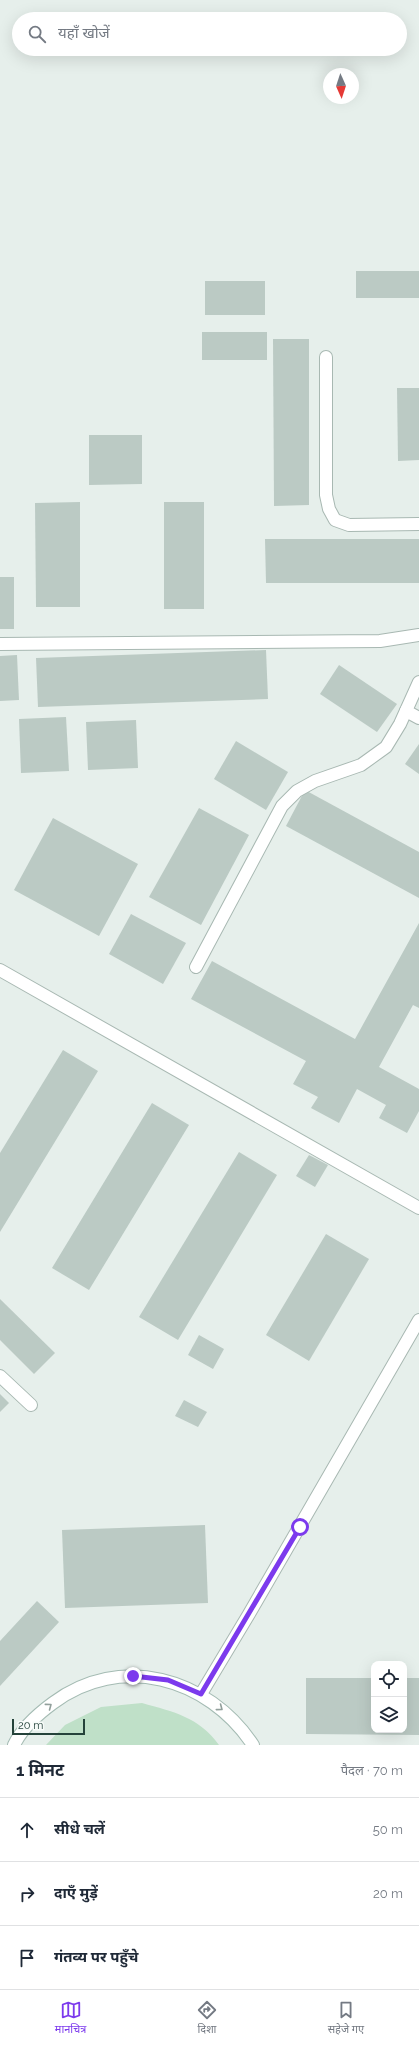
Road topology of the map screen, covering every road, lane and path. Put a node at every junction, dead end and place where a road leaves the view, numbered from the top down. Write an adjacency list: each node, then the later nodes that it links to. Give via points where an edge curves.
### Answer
1 (326, 357): 2 (street, via 328,509 335,520 349,524)
2 (419, 524)
3 (419, 635): 4 (street, via 380,641)
4 (0, 644)
5 (419, 682): 6 (street)
6 (406, 711): 7 (street); 8 (street, via 386,747 361,765 315,781 297,791 282,806)
7 (419, 718)
8 (196, 967)
9 (0, 970): 10 (street)
10 (419, 1208)
11 (419, 1320): 14 (street)
12 (0, 1376): 13 (street)
13 (31, 1405)
14 (201, 1694): 15 (street, one-way to 14, via 37,1715 65,1694 98,1680 133,1676 168,1680); 16 (street, one-way to 16, via 230,1716)
15 (14, 1745)
16 (253, 1745)

